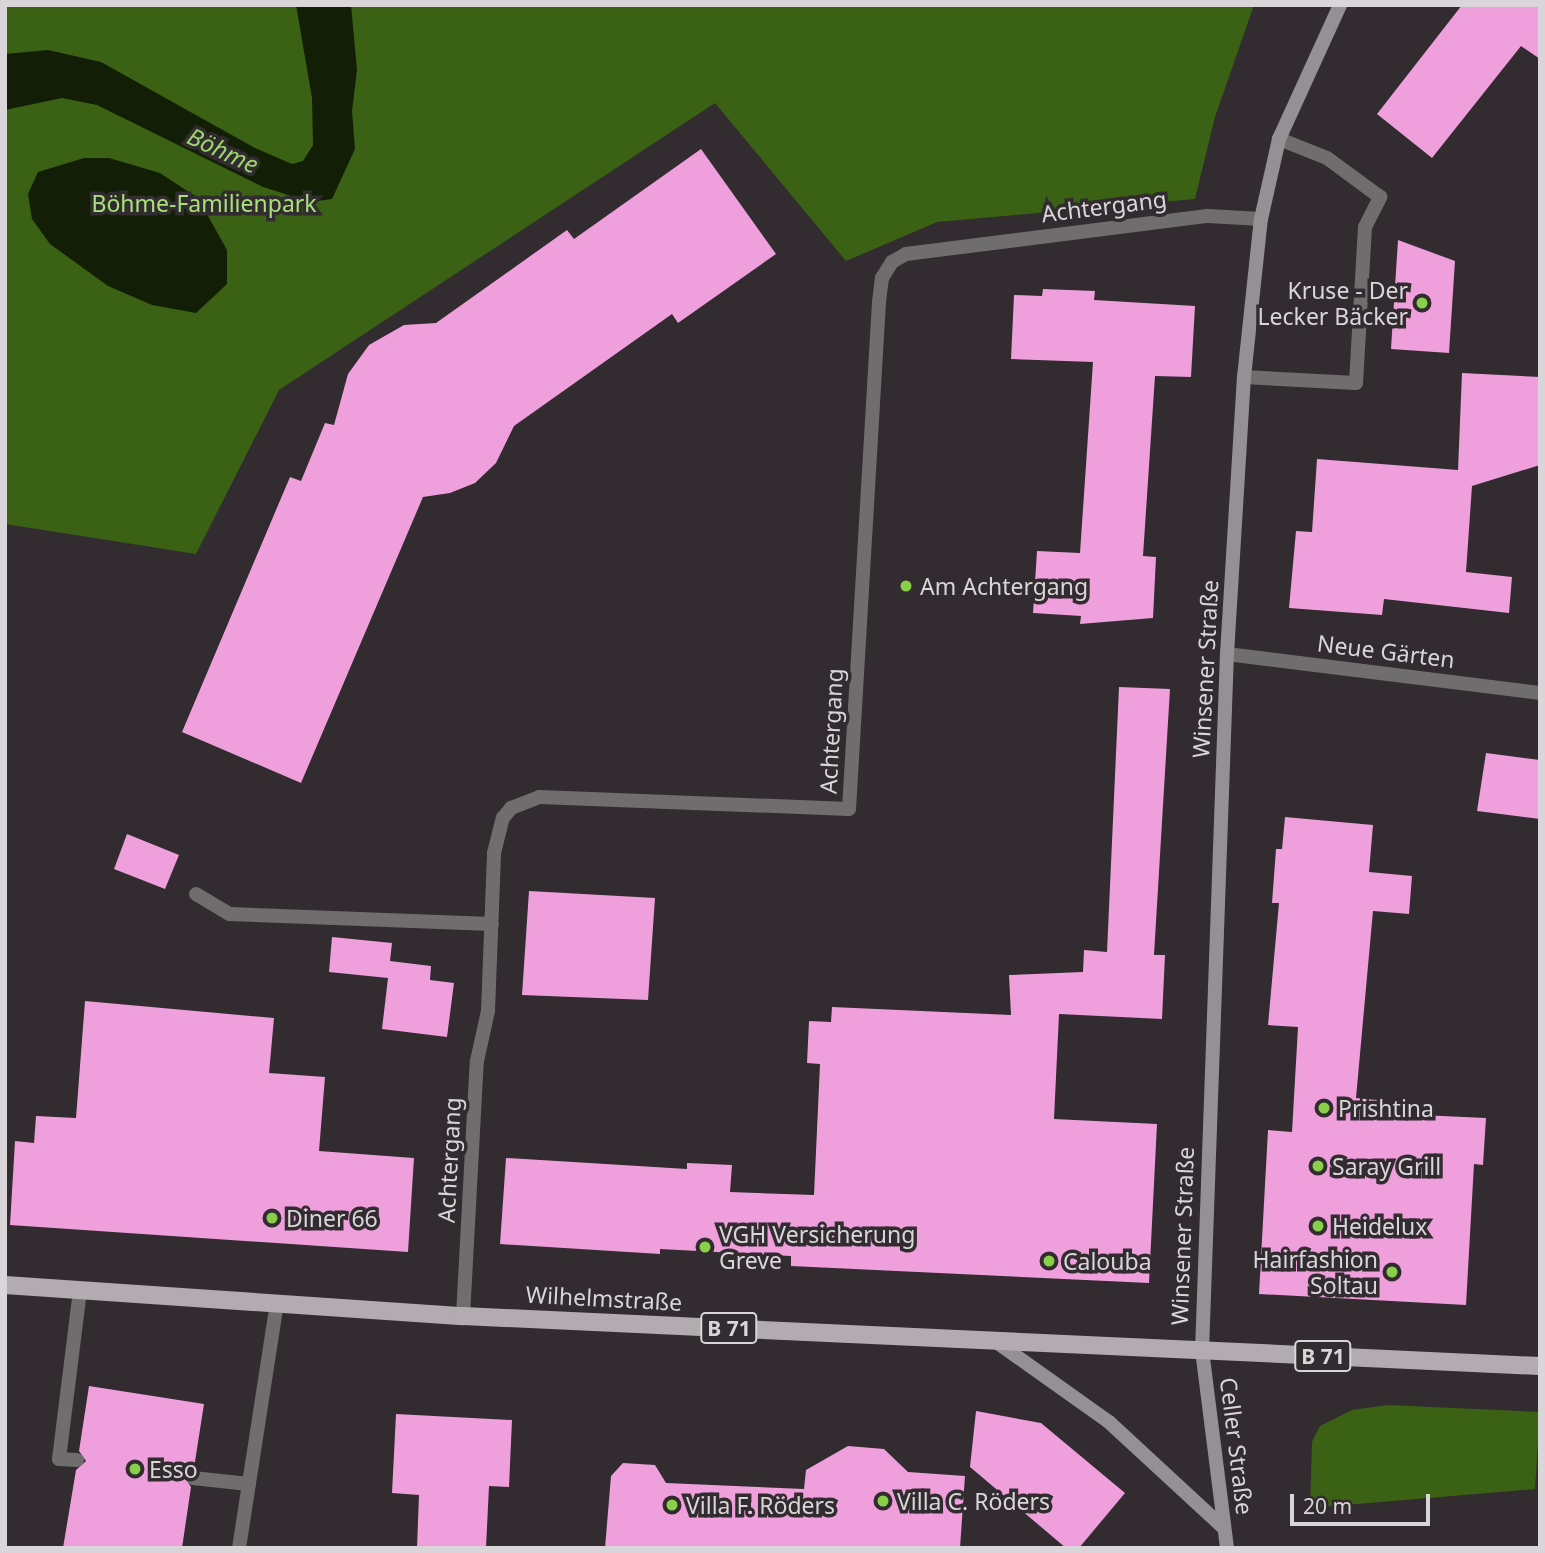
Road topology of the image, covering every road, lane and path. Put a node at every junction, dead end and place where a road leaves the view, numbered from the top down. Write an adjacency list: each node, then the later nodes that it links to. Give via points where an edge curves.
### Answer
1 (1340, 5): 2 (main road, Winsener Straße)
2 (1279, 139): 3 (main road, Winsener Straße); 4 (street, via 1327,158 1380,197 1365,227 1356,383)
3 (1261, 219): 4 (main road, Winsener Straße); 8 (street, Achtergang, via 1208,216 906,254 892,261 882,278 879,302 849,809 539,797 524,801 511,808 498,831)
4 (1244, 377): 5 (main road, Winsener Straße)
5 (1227, 654): 6 (street, Neue Gärten); 14 (main road, Winsener Straße)
6 (1540, 693)
7 (196, 894): 8 (street, via 229,914)
8 (492, 924): 12 (street, Achtergang, via 488,1011 477,1061)
9 (5, 1285): 10 (main road, Wilhelmstraße / B 71)
10 (80, 1290): 11 (main road, Wilhelmstraße / B 71); 16 (street, via 59,1459)
11 (277, 1303): 12 (main road, Wilhelmstraße / B 71); 18 (street)
12 (463, 1316): 13 (main road, Wilhelmstraße / B 71)
13 (995, 1341): 14 (main road, Wilhelmstraße / B 71); 19 (main road, via 1110,1422)
14 (1202, 1350): 15 (main road, B 71); 19 (main road, Celler Straße)
15 (1540, 1366)
16 (77, 1460)
17 (193, 1478): 18 (street)
18 (248, 1484): 20 (street)
19 (1224, 1528): 21 (main road, Celler Straße)
20 (239, 1548)
21 (1227, 1548)

